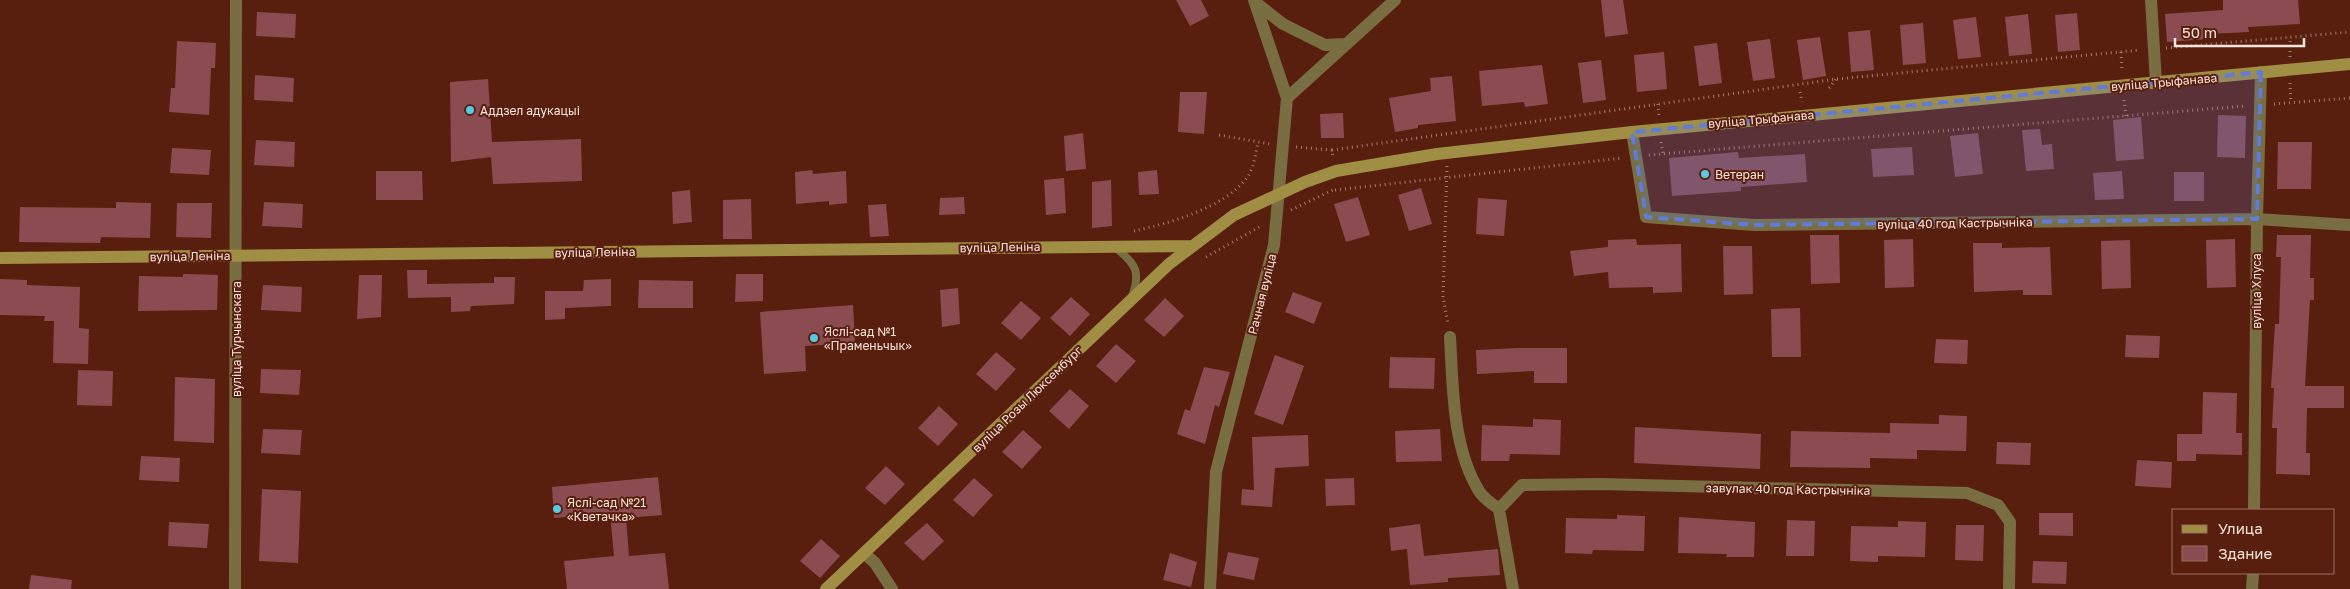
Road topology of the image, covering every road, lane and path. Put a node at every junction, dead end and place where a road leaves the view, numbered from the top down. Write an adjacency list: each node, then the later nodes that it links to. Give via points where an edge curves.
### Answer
1 (236, 0): 29 (street, вуліца Турчынскага)
2 (1254, 0): 6 (street, via 1283,24 1325,45); 13 (street, Рачная вуліца)
3 (1395, 0): 6 (street)
4 (2151, 0): 7 (street)
5 (2350, 32): 7 (path)
6 (1348, 44): 13 (street)
7 (2154, 49): 10 (path); 11 (street)
8 (2350, 64): 9 (street, вуліца Трыфанава)
9 (2261, 72): 11 (street, вуліца Трыфанава); 15 (street, вуліца Хлуса)
10 (1837, 79): 12 (path); 18 (path)
11 (2156, 83): 16 (street, вуліца Трыфанава)
12 (1828, 88)
13 (1287, 98): 23 (street, Рачная вуліца)
14 (2350, 98): 15 (path)
15 (2260, 105): 20 (path); 24 (street, вуліца Хлуса)
16 (1632, 132): 19 (street, вуліца Трыфанава); 20 (street, вуліца 40 год Кастрычніка)
17 (1258, 142): 26 (path, via 1249,175 1228,197 1166,224)
18 (1332, 150)
19 (1448, 153): 21 (path); 23 (street, вуліца Трыфанава, via 1336,171)
20 (1636, 156): 21 (path); 24 (street, вуліца 40 год Кастрычніка, via 1646,217 1754,225)
21 (1447, 177): 22 (path); 32 (path, via 1443,297)
22 (1335, 190)
23 (1279, 193): 28 (street, вуліца Трыфанава, via 1234,215); 40 (street, Рачная вуліца, via 1274,245 1216,472)
24 (2257, 218): 25 (street, вуліца 40 год Кастрычніка); 33 (street, вуліца Хлуса)
25 (2350, 226)
26 (1132, 231)
27 (1114, 246): 28 (street, вуліца Леніна); 29 (street, вуліца Леніна); 31 (lane, via 1129,258 1136,271 1137,282)
28 (1191, 246): 31 (street, вуліца Розы Люксембург)
29 (237, 255): 30 (street, вуліца Леніна); 37 (street, вуліца Турчынскага)
30 (0, 258)
31 (1132, 298): 35 (street, вуліца Розы Люксембург)
32 (1450, 337): 34 (street, via 1462,453 1480,492)
33 (2254, 509)
34 (1498, 510): 41 (street); 42 (street, завулак 40 год Кастрычніка, via 1522,485 1967,493 1998,505 2010,522)
35 (865, 554): 38 (street, вуліца Розы Люксембург); 39 (street)
36 (2253, 574): 43 (street)
37 (235, 589)
38 (826, 589)
39 (892, 589)
40 (1210, 589)
41 (1513, 589)
42 (2009, 589)
43 (2252, 589)

